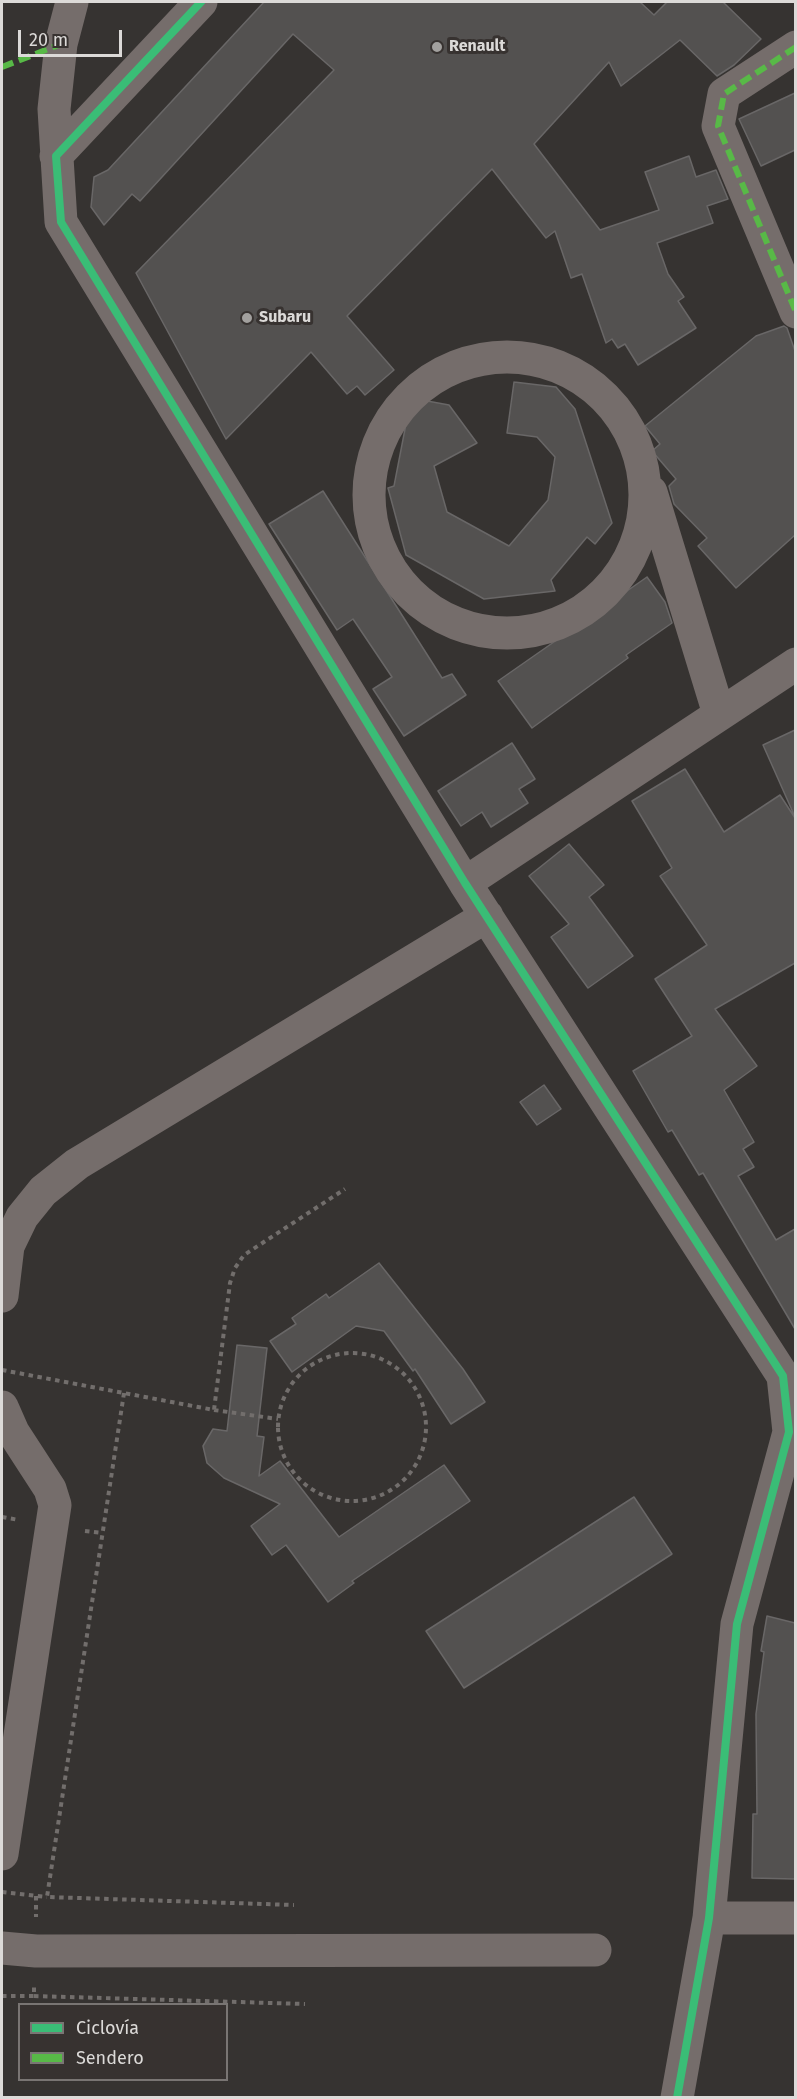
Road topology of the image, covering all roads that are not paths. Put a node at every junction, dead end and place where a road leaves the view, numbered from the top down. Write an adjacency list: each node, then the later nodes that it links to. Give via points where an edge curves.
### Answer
1 (72, 2): 4 (street, via 61,44 54,109)
2 (201, 2): 4 (street)
3 (795, 47): 5 (street, via 724,94 718,126)
4 (56, 156): 9 (street, via 61,222)
5 (795, 312)
6 (645, 475): 6 (street, via 632,434 607,399 571,373 530,359 486,358 444,372 409,397 383,432 369,473 369,517 385,562 415,600 456,624 504,634 551,627 594,604 626,568 644,523); 8 (street)
7 (795, 664): 8 (street)
8 (719, 714): 9 (street)
9 (465, 883): 10 (street)
10 (487, 916): 11 (street, via 77,1164 43,1191 22,1217 8,1246); 14 (street, via 783,1376 789,1432 737,1624)
11 (2, 1296)
12 (2, 1407): 13 (street, via 12,1432 50,1489 55,1505)
13 (2, 1854)
14 (710, 1918): 15 (street); 18 (street)
15 (795, 1918)
16 (2, 1948): 17 (street)
17 (595, 1950)
18 (677, 2097)

